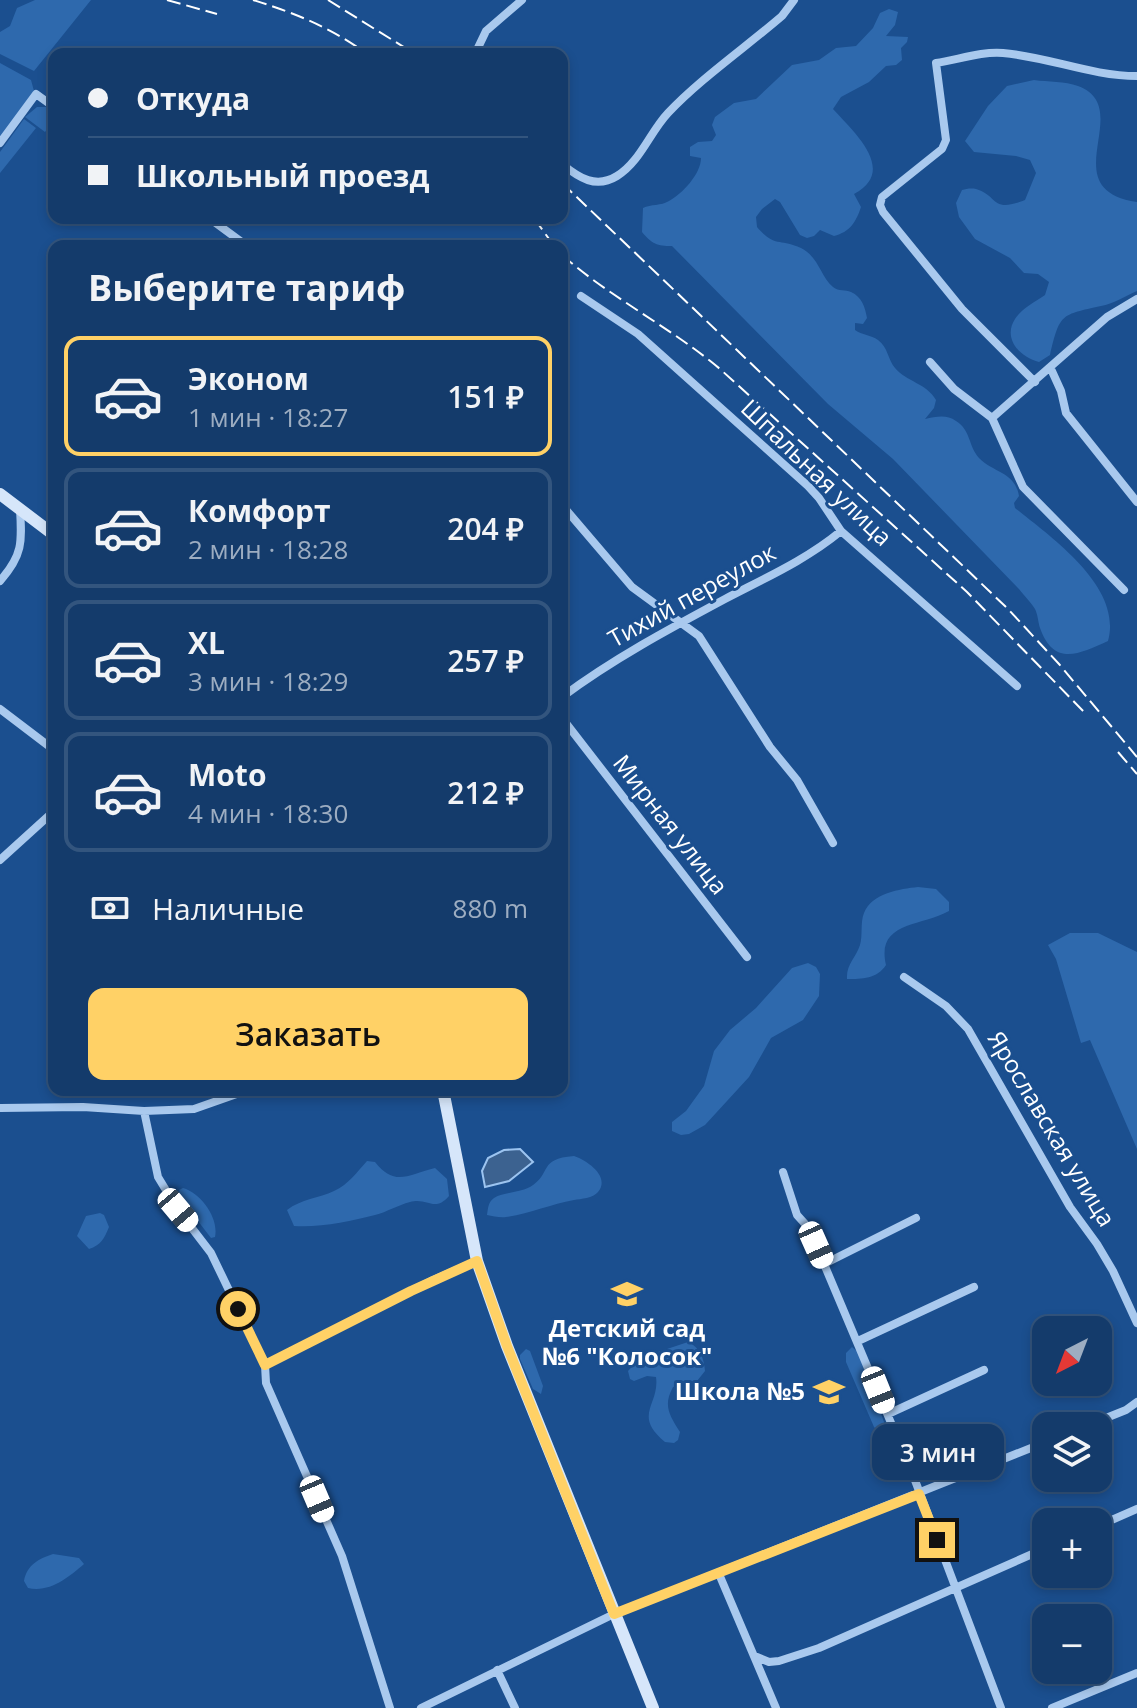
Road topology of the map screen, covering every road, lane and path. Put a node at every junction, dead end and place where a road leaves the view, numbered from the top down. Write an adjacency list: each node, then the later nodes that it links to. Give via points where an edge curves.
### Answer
1 (522, 0): 3 (street, via 486,31)
2 (794, 0): 7 (street, via 669,111 616,177 595,183)
3 (478, 48)
4 (1137, 76): 14 (street, via 1112,76 999,53 936,63 946,140 942,149 882,197 883,212 962,309)
5 (48, 103): 6 (street, via 36,94)
6 (0, 143)
7 (568, 169)
8 (217, 224): 9 (street)
9 (239, 240)
10 (581, 296): 21 (street, Шпальная улица, via 638,334 808,486)
11 (1137, 299): 13 (street, via 1107,317)
12 (930, 362): 15 (street)
13 (1051, 369): 14 (street); 17 (street, via 1066,413)
14 (1035, 382): 15 (street)
15 (992, 418): 23 (street, via 1023,487)
16 (0, 494): 18 (main road)
17 (1137, 502)
18 (20, 508): 20 (main road); 22 (street, via 22,546)
19 (568, 512): 24 (street, via 632,587)
20 (48, 530)
21 (841, 531): 24 (street, Тихий переулок, via 819,550); 25 (street, Шпальная улица)
22 (0, 581)
23 (1124, 590)
24 (679, 623): 26 (street, Тихий переулок); 31 (street, via 699,636 797,780)
25 (1017, 686)
26 (568, 693)
27 (0, 709): 29 (street)
28 (568, 726): 33 (street, Мирная улица)
29 (48, 745)
30 (48, 816): 32 (street)
31 (833, 843)
32 (0, 860)
33 (747, 957)
34 (904, 977): 44 (street, Ярославская улица, via 968,1029 1105,1258)
35 (231, 1096): 38 (street, via 194,1109)
36 (444, 1096): 41 (main road)
37 (0, 1108): 38 (street)
38 (144, 1111): 46 (street, via 162,1185 211,1253)
39 (783, 1172): 42 (street, via 797,1215)
40 (916, 1218): 42 (street)
41 (477, 1261): 46 (street); 58 (main road)
42 (824, 1264): 45 (street)
43 (974, 1287): 45 (street)
44 (1137, 1323)
45 (858, 1341): 49 (street)
46 (265, 1365): 62 (street, via 266,1383 342,1556)
47 (984, 1370): 49 (street)
48 (1137, 1402): 50 (street)
49 (888, 1414): 52 (street)
50 (1112, 1416)
51 (1032, 1448): 52 (street)
52 (919, 1494): 56 (street); 57 (street)
53 (1137, 1509): 54 (street)
54 (1112, 1520)
55 (1032, 1554): 57 (street)
56 (719, 1574): 58 (street); 59 (street)
57 (956, 1587): 59 (street, via 819,1648 779,1661); 67 (street)
58 (614, 1614): 60 (street); 65 (main road)
59 (757, 1657): 66 (street)
60 (497, 1670): 63 (street); 64 (street)
61 (1137, 1673): 68 (street)
62 (390, 1708)
63 (421, 1708)
64 (515, 1708)
65 (653, 1708)
66 (776, 1708)
67 (1001, 1708)
68 (1052, 1708)

